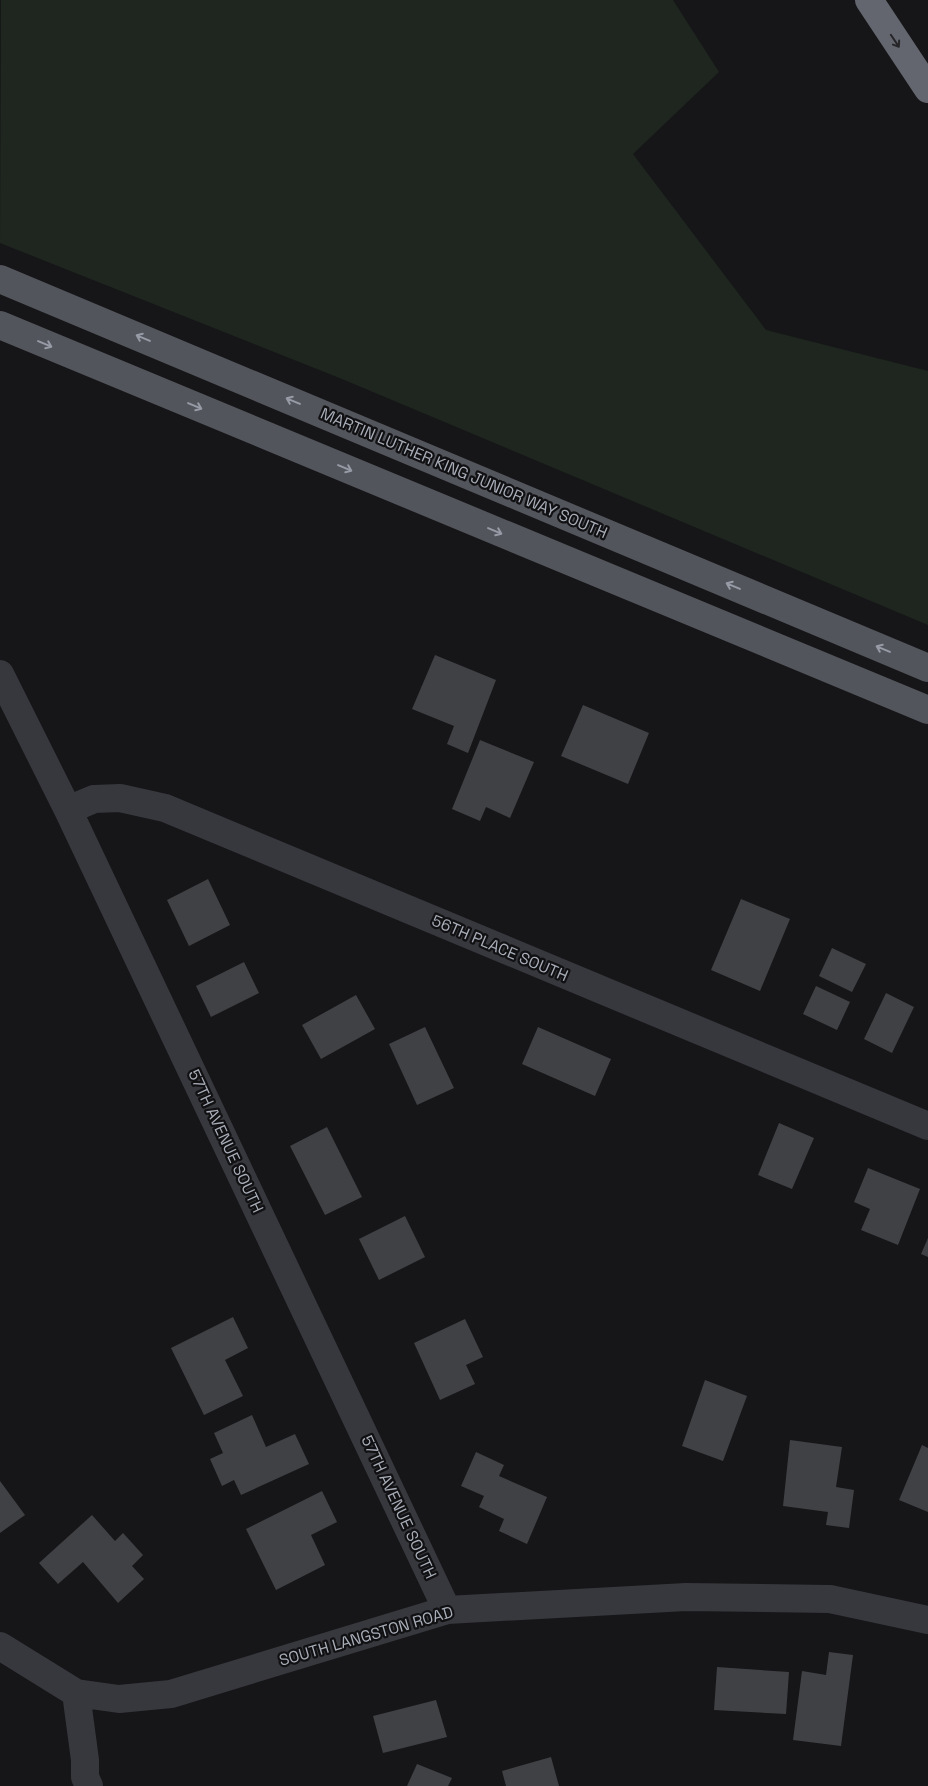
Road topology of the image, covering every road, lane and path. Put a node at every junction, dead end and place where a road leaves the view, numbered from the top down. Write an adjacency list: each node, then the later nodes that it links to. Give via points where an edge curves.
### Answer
1 (869, 0): 2 (highway, one-way to 2)
2 (928, 89)
3 (0, 278): 5 (main road, MARTIN LUTHER KING JUNIOR WAY SOUTH, one-way to 3)
4 (0, 325): 7 (main road, one-way to 7)
5 (928, 668)
6 (0, 674): 8 (street, 57TH AVENUE SOUTH)
7 (928, 710)
8 (68, 810): 9 (street, 56TH PLACE SOUTH, via 94,799 120,798 165,808); 10 (street, 57TH AVENUE SOUTH)
9 (928, 1126)
10 (447, 1610): 11 (street, SOUTH LANGSTON ROAD, via 686,1597 830,1599); 13 (street, SOUTH LANGSTON ROAD, via 171,1694 119,1699)
11 (928, 1620)
12 (0, 1646): 13 (street, SOUTH LANGSTON ROAD)
13 (76, 1694): 14 (street, via 85,1777)
14 (90, 1786)

